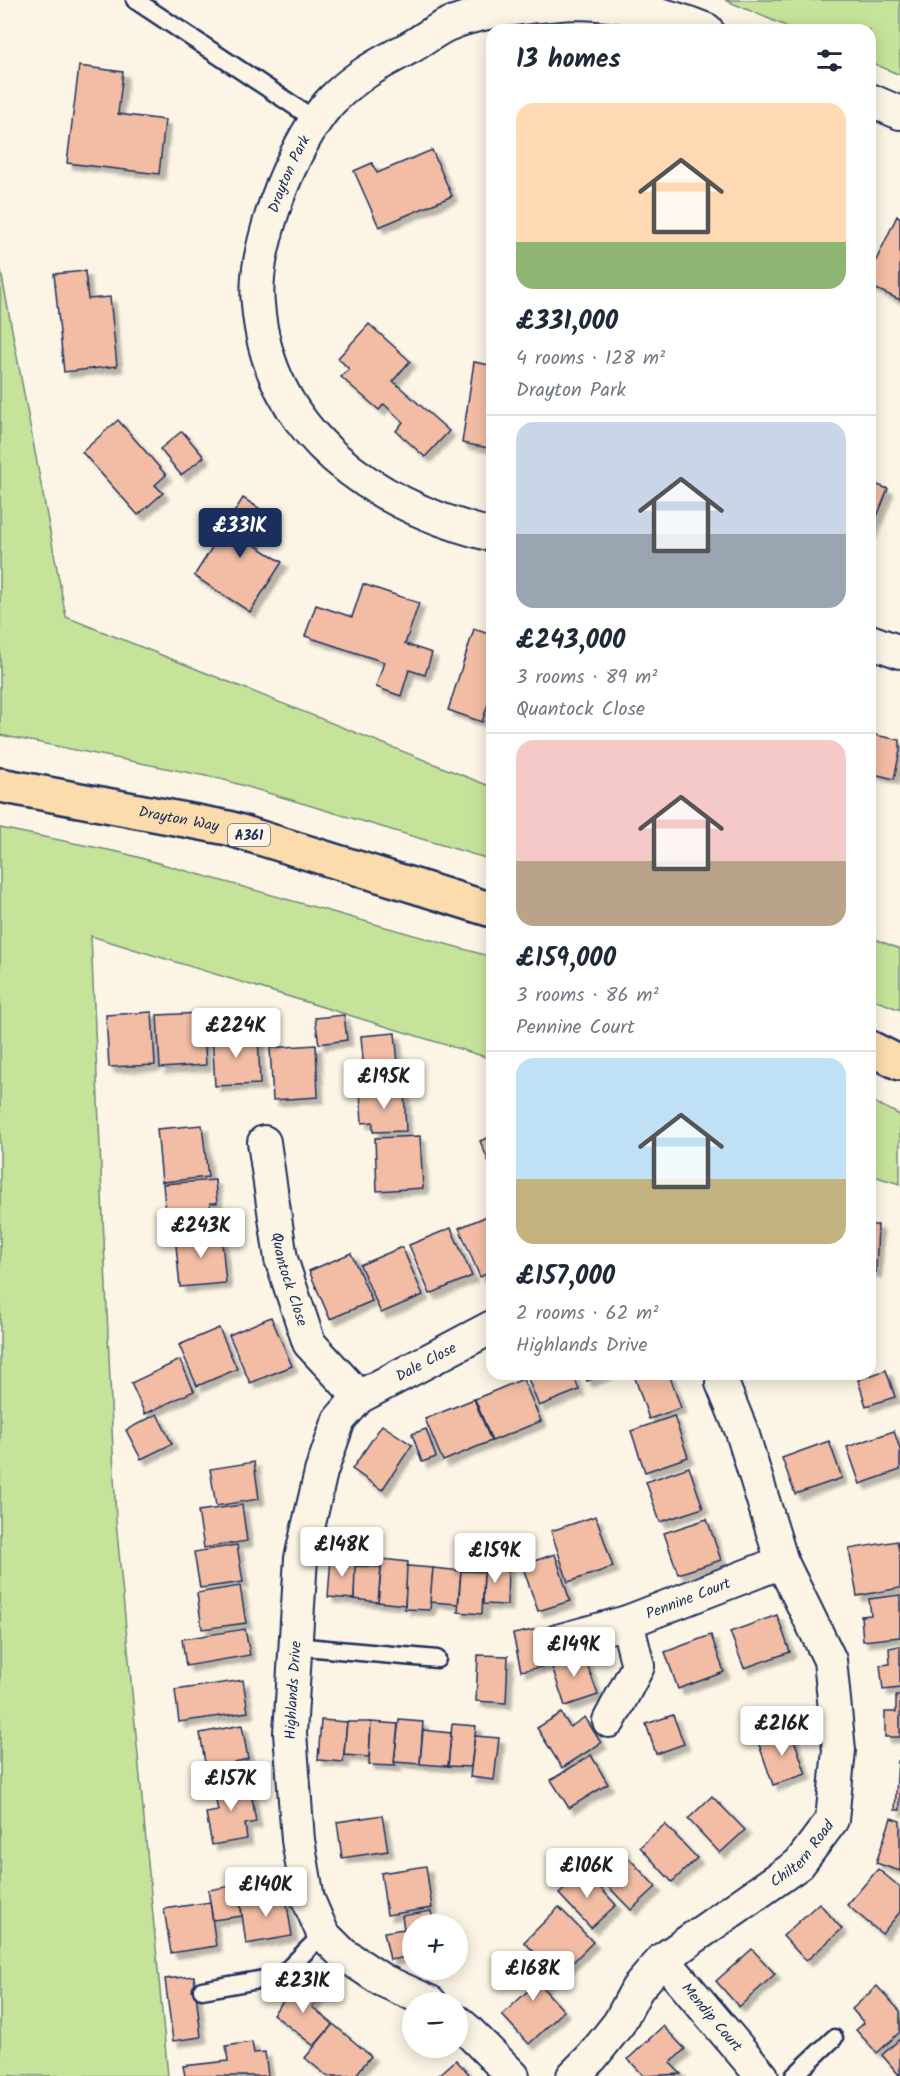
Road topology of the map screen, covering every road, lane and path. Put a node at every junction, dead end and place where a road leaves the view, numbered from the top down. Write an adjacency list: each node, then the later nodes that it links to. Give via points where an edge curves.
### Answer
1 (135, 0): 5 (lane)
2 (693, 24): 5 (street, Drayton Park, via 628,7 576,3 500,10 447,25 368,69 331,101)
3 (876, 103): 4 (street)
4 (900, 113)
5 (317, 121): 6 (street, Drayton Park, via 276,201 262,248 257,302 264,349 281,391 309,433 346,468 394,498 461,528)
6 (486, 534)
7 (876, 643): 8 (street)
8 (900, 652)
9 (0, 785): 10 (main road, Drayton Way / A361, via 228,828)
10 (486, 908)
11 (876, 1051): 12 (main road)
12 (900, 1064)
13 (264, 1142): 16 (street, Quantock Close, via 281,1259 309,1343)
14 (486, 1330): 16 (street, Dale Close)
15 (722, 1383): 17 (street, Chiltern Road, via 742,1432)
16 (359, 1397): 20 (street, Highlands Drive, via 339,1420 321,1472 301,1558)
17 (782, 1562): 18 (street, Pennine Court); 24 (street, Chiltern Road, via 830,1660 839,1750 832,1820 799,1864)
18 (627, 1622): 19 (street, Pennine Court); 22 (street, via 638,1666)
19 (557, 1641)
20 (294, 1646): 21 (lane); 23 (street, Highlands Drive, via 290,1733 298,1840 308,1899)
21 (437, 1659)
22 (609, 1721)
23 (323, 1934): 25 (lane, via 281,1976); 26 (street, Highlands Drive, via 343,1954)
24 (663, 1959): 30 (street, Chiltern Road, via 637,1989 619,2024); 31 (street, Mendip Court)
25 (202, 1990)
26 (410, 1992)
27 (468, 2030): 29 (street)
28 (834, 2038): 32 (lane)
29 (513, 2076)
30 (573, 2076)
31 (762, 2076)
32 (794, 2076)

